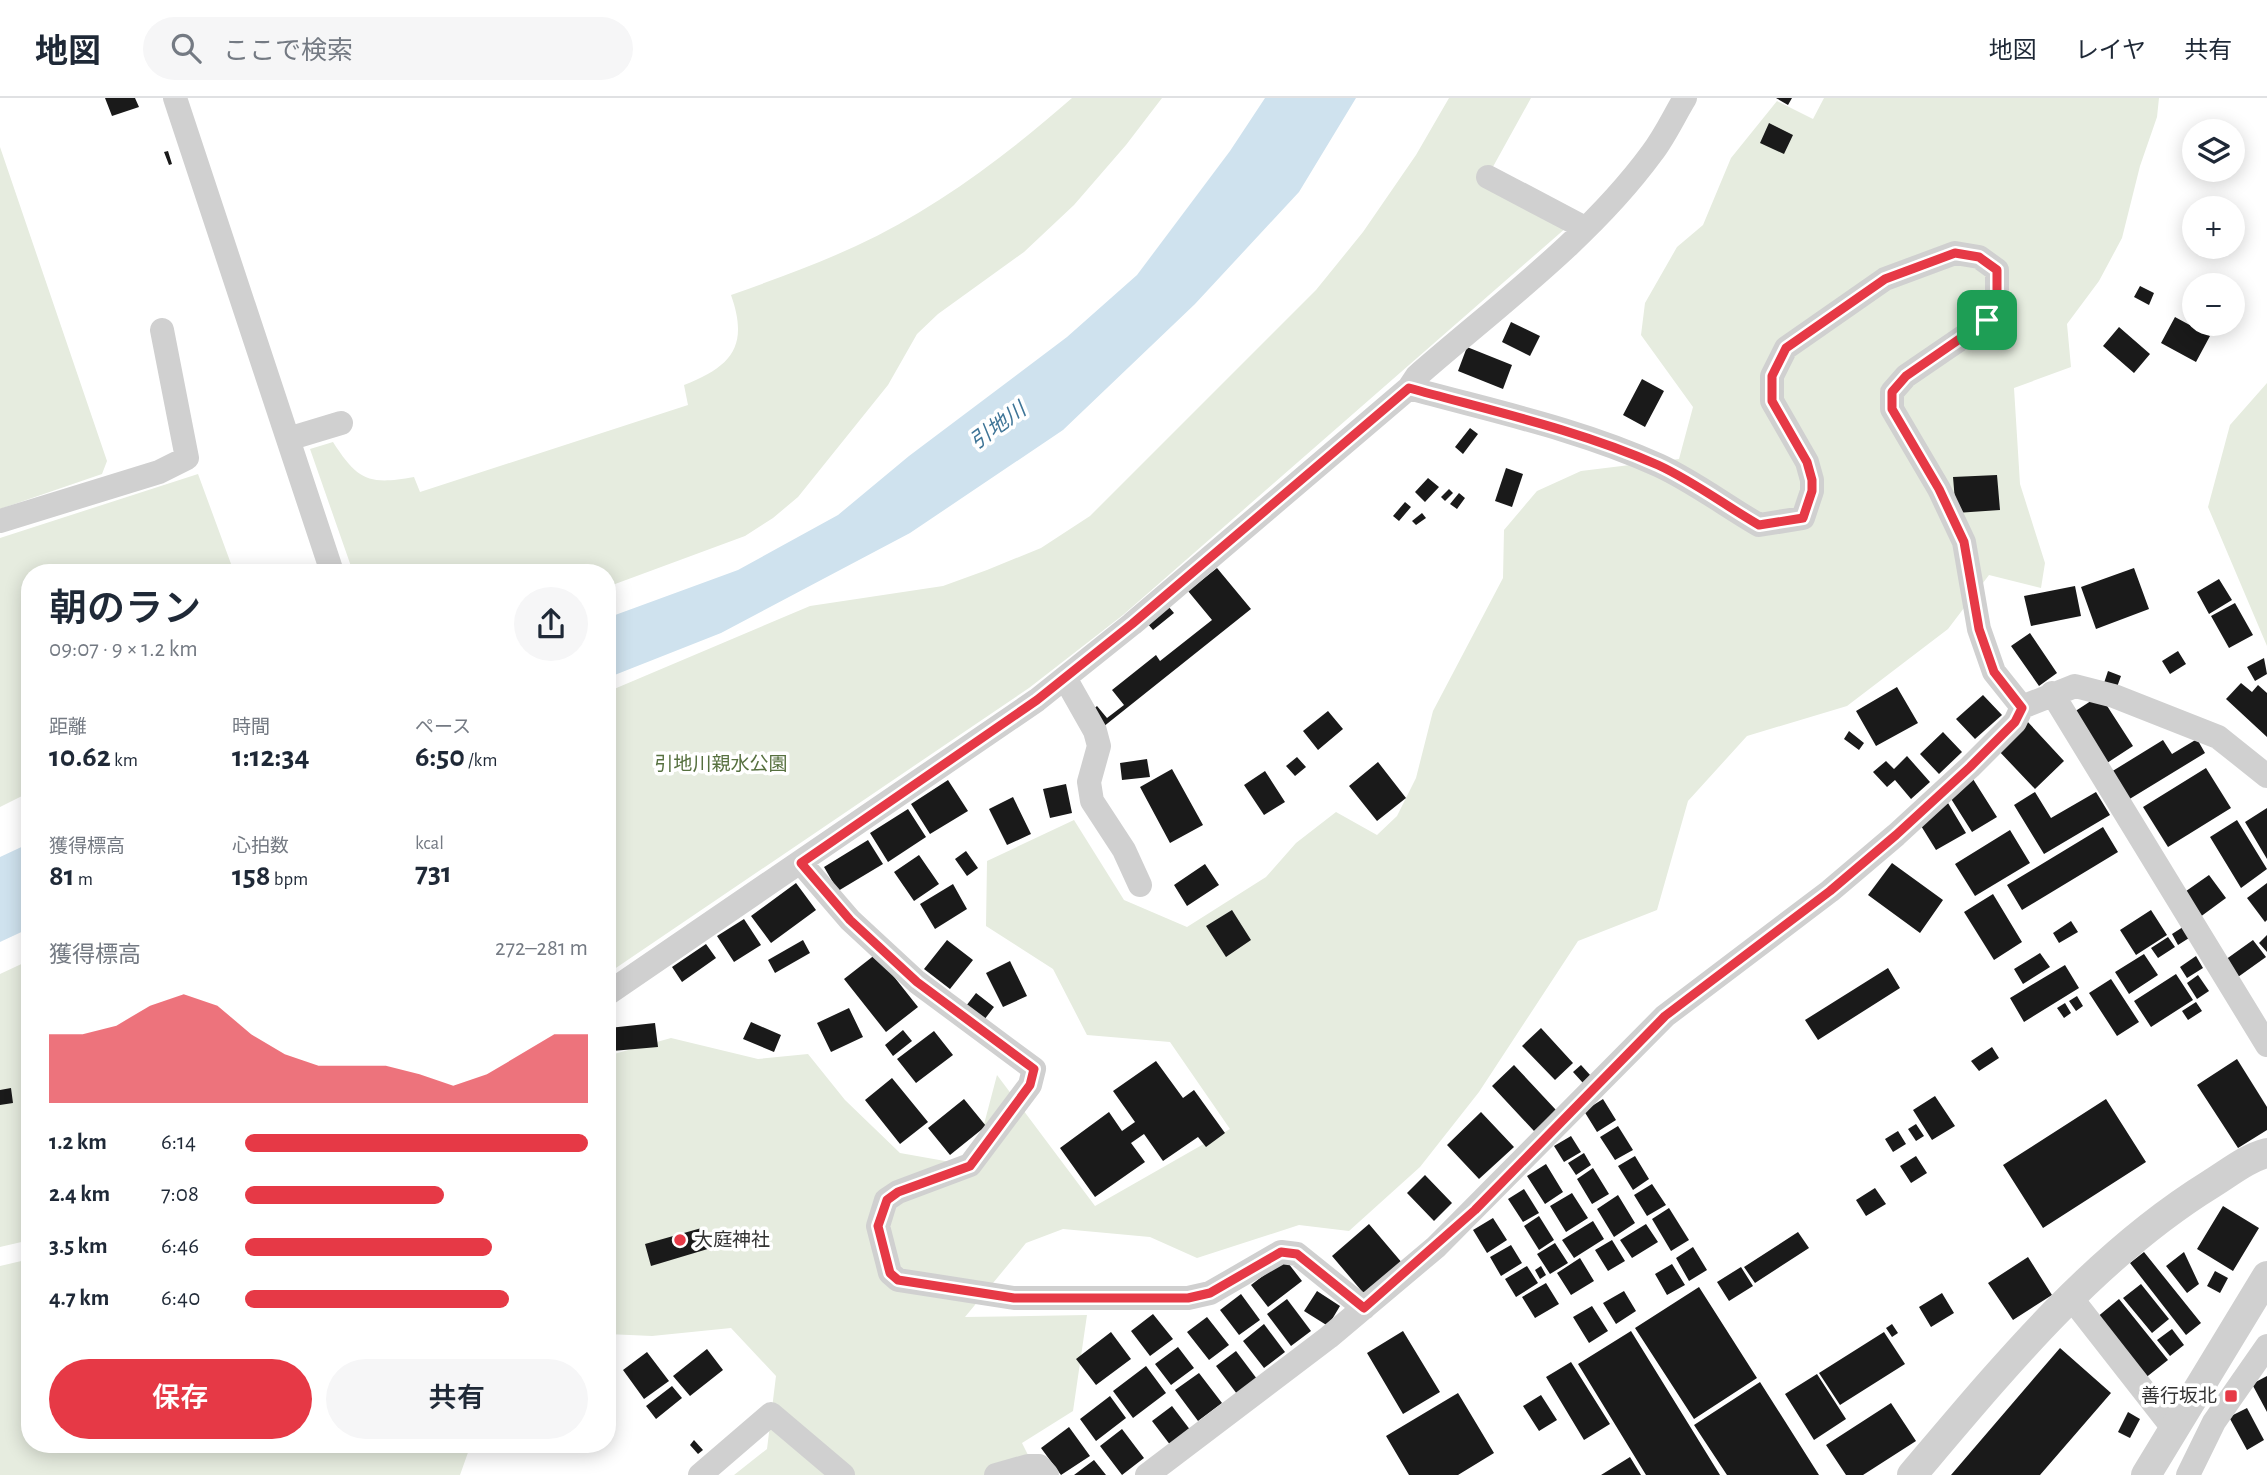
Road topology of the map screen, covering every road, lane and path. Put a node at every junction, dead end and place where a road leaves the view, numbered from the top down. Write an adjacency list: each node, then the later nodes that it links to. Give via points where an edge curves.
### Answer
1 (175, 98): 8 (street)
2 (1685, 98): 4 (street, via 1653,152)
3 (1488, 177): 4 (street)
4 (1585, 228): 6 (street)
5 (162, 330): 9 (street, via 187,458 159,472)
6 (1409, 388): 11 (street); 13 (street, via 1633,454 1759,525 1803,518 1812,480 1807,462 1772,401 1772,376 1786,348 1885,279 1955,253 1979,257 1997,270 1997,300 1987,320 1906,376 1892,392 1892,409 1964,542 1979,629 1990,661)
7 (341, 423): 8 (street)
8 (288, 439): 10 (street)
9 (0, 521)
10 (329, 564)
11 (1065, 678): 15 (street); 16 (street, via 1099,746 1089,782 1092,802 1124,850)
12 (2052, 693): 13 (street); 14 (street, via 2075,686 2114,696 2218,737); 18 (street)
13 (2022, 708): 22 (street, via 2015,722 1896,835 1665,1016 1475,1210)
14 (2267, 776)
15 (801, 863): 17 (street); 22 (street, via 850,920 917,982 1034,1069 1030,1085 970,1166 887,1200 878,1226 890,1273 898,1280 1014,1298 1188,1298 1210,1293 1281,1252 1297,1254)
16 (1140, 885)
17 (616, 988)
18 (2267, 1045)
19 (2267, 1153): 21 (street, via 2186,1200)
20 (2267, 1276): 24 (street)
21 (2072, 1298): 24 (street); 30 (street)
22 (1364, 1308): 29 (street)
23 (2267, 1346): 32 (street, via 2214,1422)
24 (2173, 1428): 31 (street)
25 (700, 1475): 26 (street, via 771,1414)
26 (843, 1475)
27 (996, 1475): 28 (street, via 1028,1465 1039,1466)
28 (1047, 1475)
29 (1147, 1475)
30 (1912, 1475)
31 (2147, 1475)
32 (2188, 1475)

